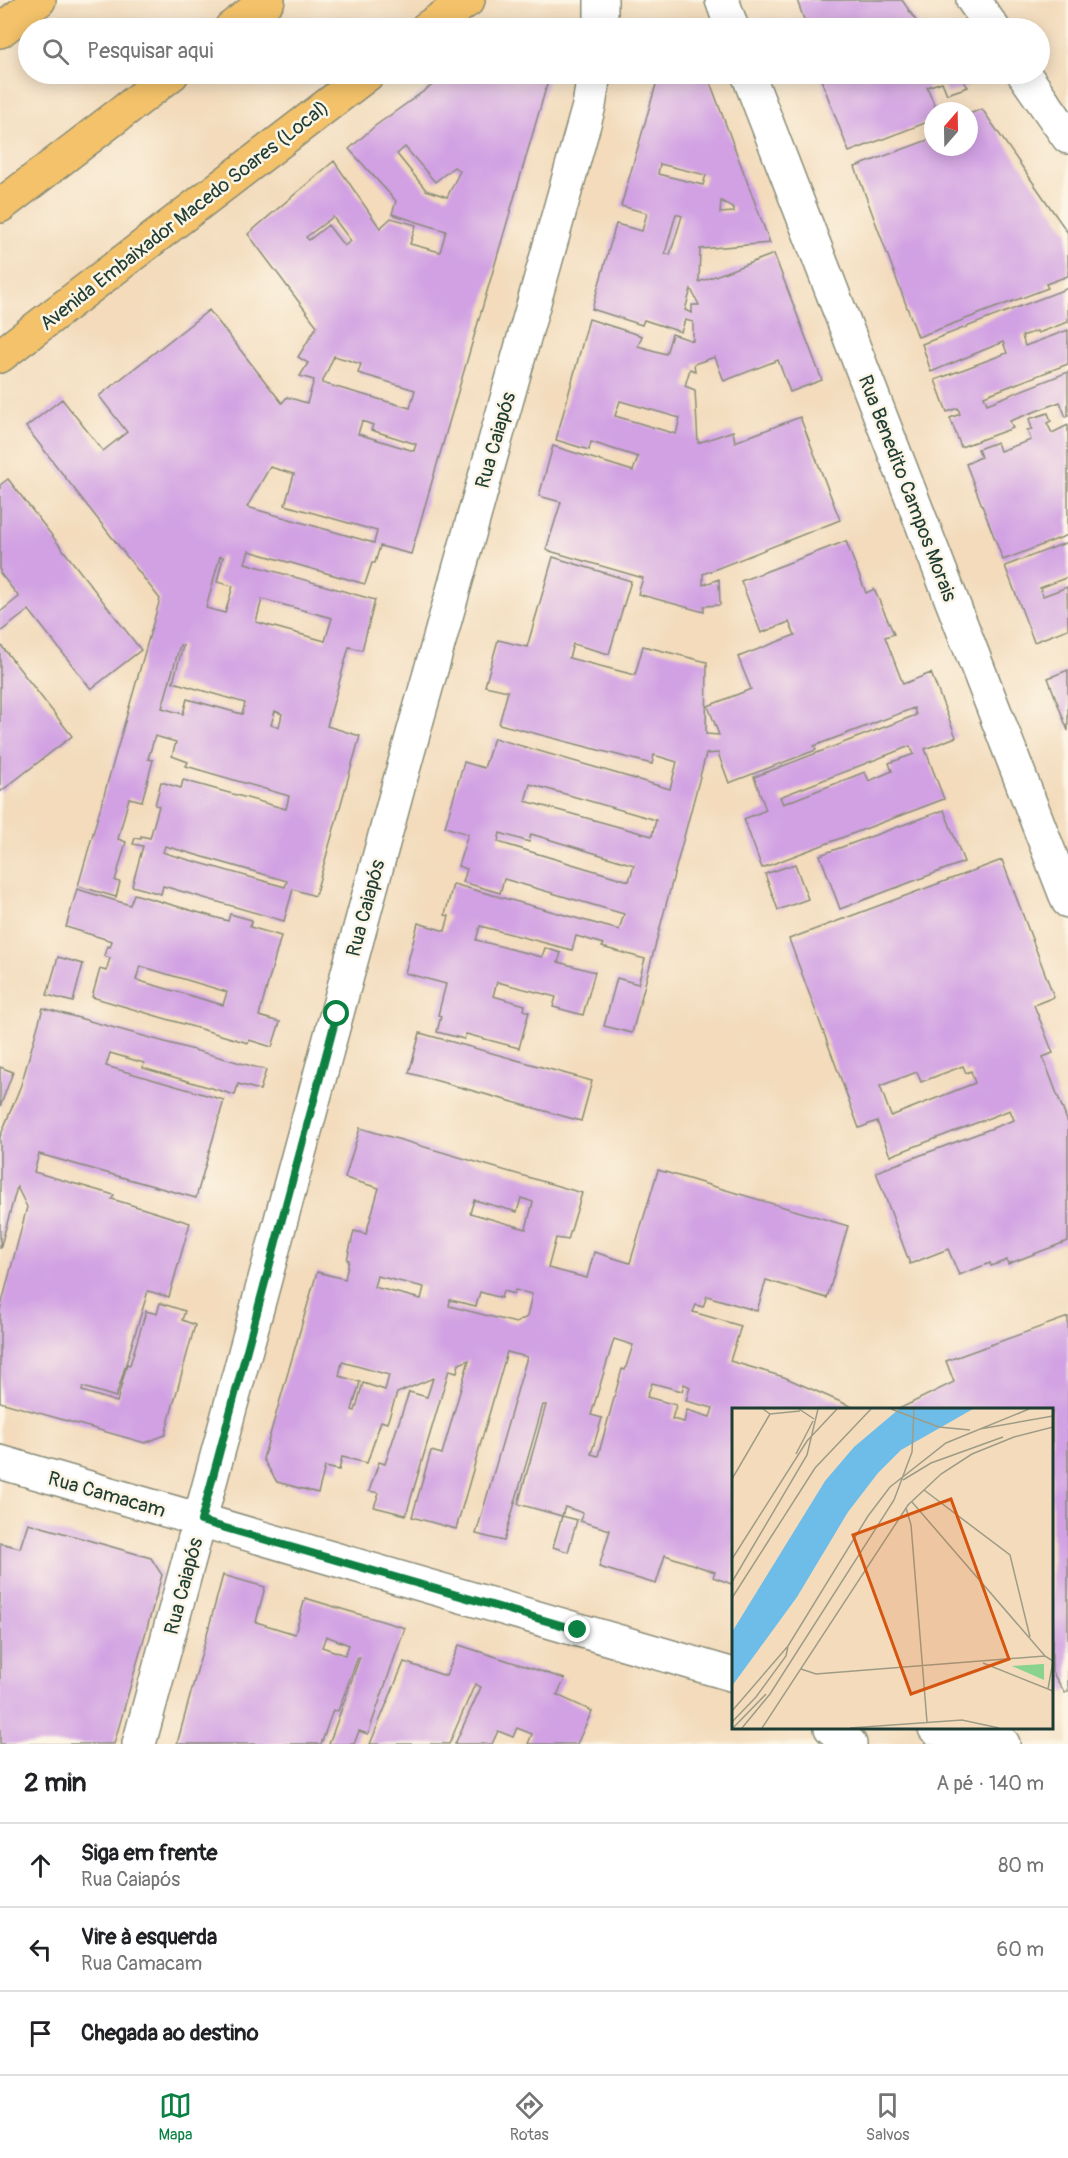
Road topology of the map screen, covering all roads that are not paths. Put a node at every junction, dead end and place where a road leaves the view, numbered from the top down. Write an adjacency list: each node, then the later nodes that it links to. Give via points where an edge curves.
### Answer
1 (39, 0): 12 (highway)
2 (268, 0): 7 (highway)
3 (468, 0): 8 (highway)
4 (601, 0): 9 (street)
5 (722, 0): 10 (street)
6 (973, 0): 11 (street)
7 (244, 18)
8 (442, 18)
9 (602, 18)
10 (728, 18)
11 (986, 18)
12 (0, 31)
13 (159, 84): 19 (highway)
14 (355, 84): 20 (highway, Avenida Embaixador Macedo Soares (Local))
15 (592, 84): 23 (street, Rua Caiapós)
16 (752, 84): 21 (street, Rua Benedito Campos Morais)
17 (1031, 84): 18 (street)
18 (1068, 137)
19 (0, 206)
20 (0, 356)
21 (1068, 902)
22 (0, 1462): 23 (street, Rua Camacam)
23 (201, 1521): 24 (street, Rua Camacam); 27 (street, Rua Caiapós)
24 (732, 1675)
25 (832, 1729): 28 (street)
26 (939, 1729): 29 (street)
27 (139, 1744)
28 (850, 1744)
29 (1003, 1744)

